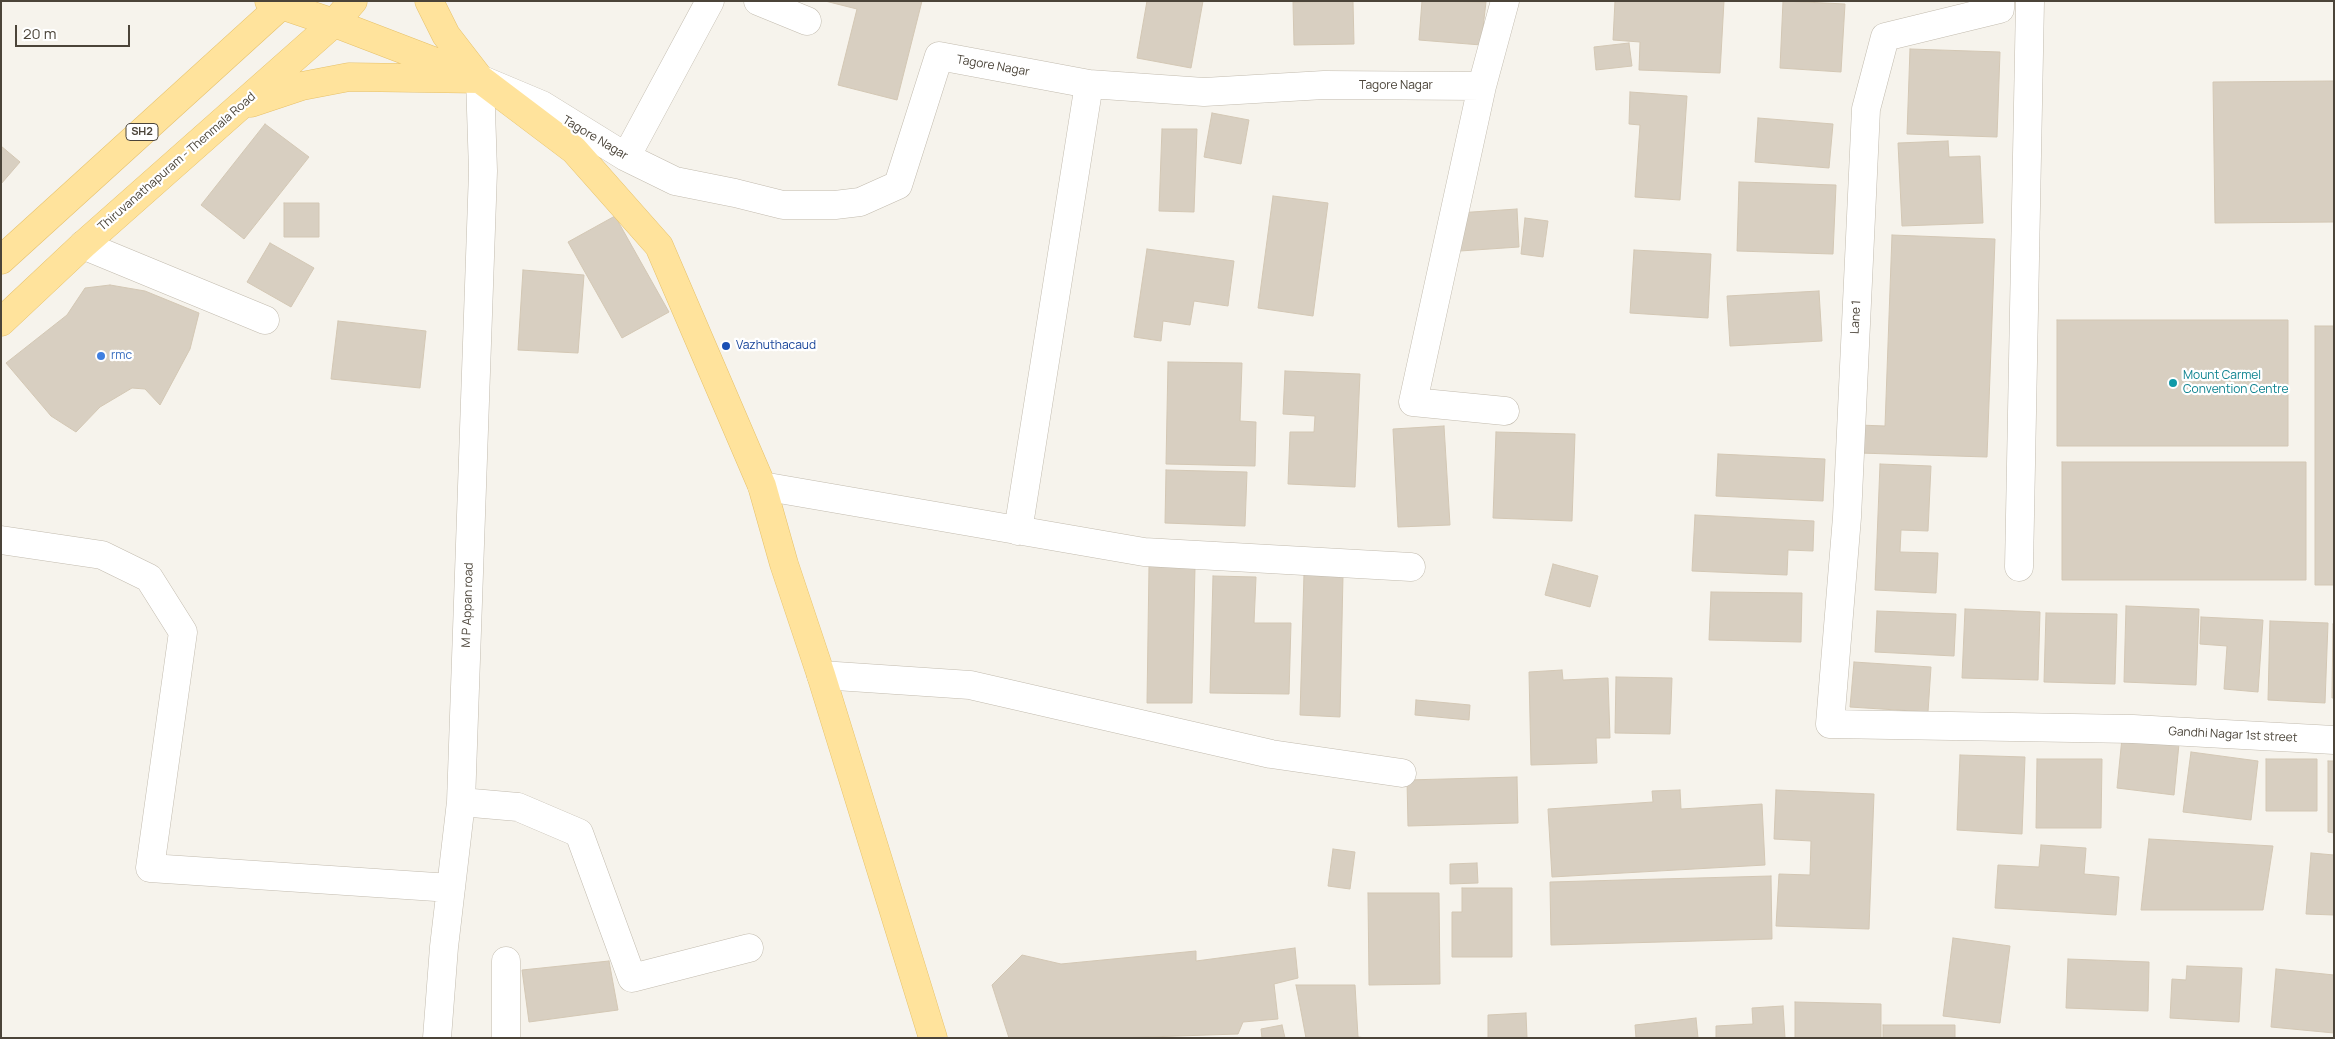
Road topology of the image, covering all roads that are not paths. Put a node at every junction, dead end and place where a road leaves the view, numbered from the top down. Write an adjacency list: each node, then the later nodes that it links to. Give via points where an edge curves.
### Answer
1 (353, 1): 10 (main road, Thiruvanathapuram - Thenmala Road)
2 (429, 1): 11 (main road, via 446,35)
3 (710, 1): 15 (street)
4 (758, 1): 9 (street)
5 (1505, 1): 13 (street)
6 (2000, 1): 27 (street, Lane 1, via 2000,9 1885,37 1866,109 1847,517)
7 (2030, 1): 25 (street)
8 (279, 2): 10 (main road); 17 (main road, SH2)
9 (807, 21)
10 (334, 23): 11 (main road); 14 (main road, Thiruvanathapuram - Thenmala Road)
11 (480, 79): 14 (main road, via 349,77 302,86); 15 (street, Tagore Nagar, via 542,105); 21 (main road, via 574,150 659,246); 30 (street, M P Appan road, via 483,171)
12 (1089, 84): 13 (street, Tagore Nagar, via 1204,92 1324,86); 15 (street, Tagore Nagar, via 940,56 898,185 860,202 835,206 783,206 675,181); 22 (street)
13 (1482, 86): 20 (street, via 1413,402)
14 (240, 107): 16 (main road, Thiruvanathapuram - Thenmala Road)
15 (626, 157)
16 (83, 245): 18 (street); 19 (main road, Thiruvanathapuram - Thenmala Road)
17 (1, 260)
18 (265, 320)
19 (1, 322)
20 (1505, 411)
21 (762, 486): 22 (street); 26 (main road)
22 (1018, 531): 24 (street, via 1144,552)
23 (1, 540): 31 (street, via 102,555 149,578 183,632 150,868)
24 (1411, 567)
25 (2019, 567)
26 (821, 675): 29 (street, via 970,685 1271,754); 36 (main road)
27 (1830, 724): 28 (street, Gandhi Nagar 1st street, via 2133,729)
28 (2334, 740)
29 (1402, 773)
30 (461, 802): 31 (street, M P Appan road); 32 (street, via 518,808 579,833 632,978)
31 (451, 888): 34 (street, M P Appan road)
32 (748, 948)
33 (506, 960): 35 (street)
34 (437, 1038)
35 (506, 1038)
36 (933, 1038)

